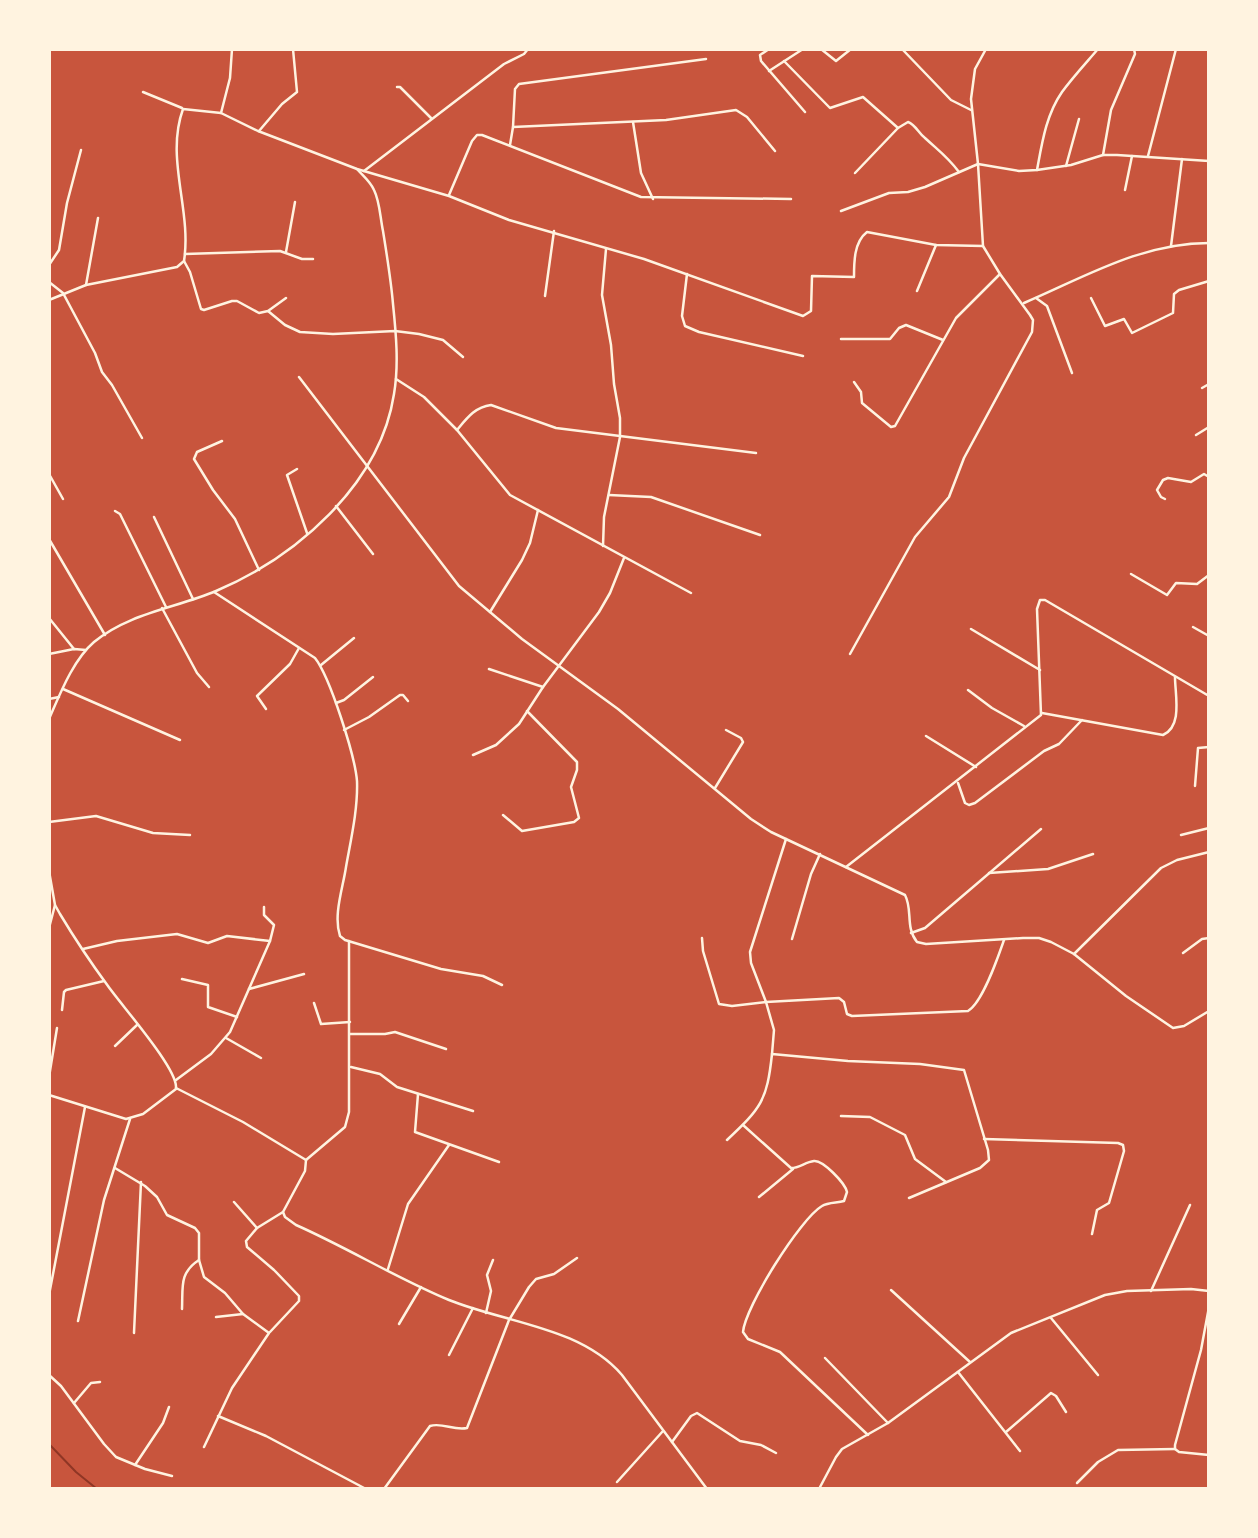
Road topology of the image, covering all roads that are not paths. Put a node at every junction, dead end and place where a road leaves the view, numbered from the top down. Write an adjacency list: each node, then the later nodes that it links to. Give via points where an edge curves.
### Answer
1 (232, 49): 21 (street)
2 (293, 49): 27 (street, via 297,92)
3 (528, 49): 22 (street)
4 (769, 49): 15 (street, via 759,58)
5 (803, 49): 14 (street)
6 (821, 49): 7 (street, via 836,61)
7 (851, 49)
8 (902, 49): 19 (street, via 951,100)
9 (986, 49): 19 (street, via 973,75)
10 (1098, 49): 39 (street, via 1054,107)
11 (1134, 49): 31 (street, via 1111,110)
12 (1176, 49): 33 (street)
13 (706, 59): 25 (street, via 519,84 514,89)
14 (784, 61): 15 (street); 26 (street, via 830,108 863,97)
15 (769, 71): 20 (street)
16 (397, 87): 22 (street)
17 (143, 92): 18 (street)
18 (183, 109): 21 (street); 57 (street, via 176,143)
19 (971, 110): 36 (street)
20 (805, 112)
21 (221, 113): 27 (street)
22 (431, 118): 40 (street)
23 (1079, 119): 37 (street)
24 (633, 122): 25 (street); 30 (street, via 736,110); 45 (street, via 641,173)
25 (513, 127): 28 (street)
26 (898, 128): 41 (street, via 913,124); 42 (street)
27 (258, 131): 38 (street)
28 (510, 146): 44 (street, via 482,135 474,137); 45 (street, via 620,191)
29 (81, 150): 60 (street, via 59,250)
30 (775, 150)
31 (1103, 155): 32 (street); 37 (street)
32 (1132, 156): 33 (street); 43 (street)
33 (1148, 156): 34 (street)
34 (1182, 158): 35 (street); 54 (street)
35 (1209, 161)
36 (978, 164): 39 (street); 41 (street); 53 (street)
37 (1066, 166): 39 (street)
38 (357, 169): 40 (street); 75 (street, via 368,180 379,205)
39 (1037, 170)
40 (364, 171): 44 (street)
41 (959, 172): 48 (street, via 925,187 889,193)
42 (855, 173)
43 (1125, 190)
44 (449, 196): 50 (street, via 509,220)
45 (653, 199): 46 (street)
46 (791, 199)
47 (295, 202): 56 (street)
48 (841, 211)
49 (98, 218): 65 (street)
50 (554, 231): 55 (street); 68 (street)
51 (1209, 243): 54 (street)
52 (936, 245): 53 (street); 61 (street, via 864,234 853,278 812,276 807,316); 66 (street)
53 (983, 246): 62 (street)
54 (1171, 246): 70 (street, via 1130,256)
55 (606, 248): 61 (street); 89 (street, via 602,295)
56 (286, 252): 57 (street); 58 (street)
57 (185, 254): 59 (street)
58 (313, 259)
59 (184, 261): 65 (street, via 177,267); 74 (street, via 201,309 232,301 258,313)
60 (49, 265)
61 (687, 274): 78 (street, via 685,326)
62 (1000, 274): 73 (street); 77 (street, via 962,311)
63 (1209, 281): 71 (street, via 1179,290 1174,294 1173,313 1132,334 1124,319 1105,326)
64 (49, 282): 67 (street)
65 (86, 285): 67 (street)
66 (917, 291)
67 (63, 293): 72 (street); 90 (street, via 102,372)
68 (545, 296)
69 (286, 298): 74 (street)
70 (1036, 298): 73 (street); 80 (street, via 1046,306)
71 (1091, 298)
72 (49, 300)
73 (1023, 304): 128 (street, via 1033,320 1029,341 964,458 949,497 915,537)
74 (268, 311): 75 (street, via 307,333)
75 (395, 331): 79 (street, via 443,340); 82 (street)
76 (841, 339): 77 (street, via 890,339 906,325)
77 (943, 340): 83 (street, via 895,426 862,403)
78 (803, 356)
79 (463, 357)
80 (1072, 373)
81 (299, 377): 93 (street)
82 (396, 379): 87 (street, via 424,397); 93 (street, via 386,424)
83 (854, 382)
84 (1209, 384): 85 (street)
85 (1202, 388)
86 (1209, 427): 88 (street)
87 (457, 430): 89 (street, via 472,412 491,405 556,428); 101 (street, via 507,492)
88 (1196, 435)
89 (620, 437): 92 (street); 97 (street)
90 (142, 438)
91 (222, 441): 110 (street, via 197,452 194,458 235,519)
92 (757, 453)
93 (367, 465): 100 (street); 117 (street, via 459,586)
94 (297, 469): 104 (street, via 287,475)
95 (49, 474): 98 (street)
96 (1209, 477): 99 (street, via 1200,475 1191,482 1163,480 1157,490)
97 (609, 495): 105 (street, via 651,497); 107 (street)
98 (63, 499)
99 (1165, 499)
100 (336, 506): 104 (street); 108 (street)
101 (538, 510): 107 (street); 117 (street, via 522,561)
102 (116, 511): 116 (street)
103 (154, 517): 115 (street)
104 (307, 533): 110 (street)
105 (760, 535)
106 (49, 539): 121 (street)
107 (603, 546): 109 (street)
108 (373, 554)
109 (624, 558): 114 (street); 130 (street, via 599,612)
110 (259, 570): 113 (street)
111 (1131, 574): 112 (street, via 1167,595 1176,583 1197,584)
112 (1209, 575)
113 (214, 592): 115 (street); 124 (street)
114 (691, 593)
115 (193, 599): 116 (street)
116 (164, 607): 121 (street); 135 (street)
117 (490, 612): 130 (street)
118 (49, 618): 125 (street)
119 (1193, 627): 122 (street)
120 (971, 629): 132 (street)
121 (105, 635): 126 (street)
122 (1209, 636)
123 (354, 638): 129 (street)
124 (299, 648): 129 (street); 144 (street, via 288,667 256,697)
125 (74, 649): 126 (street); 127 (street)
126 (86, 650): 137 (street)
127 (49, 654)
128 (850, 654)
129 (321, 665): 143 (street)
130 (558, 666): 136 (street); 159 (street)
131 (489, 669): 136 (street)
132 (1040, 670): 134 (street, via 1037,609 1043,600); 146 (street)
133 (373, 677): 143 (street)
134 (1175, 677): 140 (street); 148 (street, via 1176,720 1168,734)
135 (209, 687)
136 (542, 687): 145 (street)
137 (63, 689): 139 (street); 153 (street)
138 (968, 690): 149 (street)
139 (59, 696): 141 (street); 147 (street)
140 (1209, 696)
141 (49, 699)
142 (408, 701): 150 (street, via 400,695)
143 (336, 703): 150 (street)
144 (266, 709)
145 (527, 711): 155 (street, via 502,740); 160 (street, via 577,762 571,787 579,818 522,831)
146 (1042, 713): 148 (street); 149 (street)
147 (49, 719)
148 (1082, 720): 157 (street, via 1059,744 975,803 965,803)
149 (1025, 727): 156 (street)
150 (344, 730): 182 (street, via 357,780 339,908 339,934)
151 (726, 730): 159 (street, via 743,742)
152 (926, 736): 156 (street)
153 (180, 740)
154 (1209, 747): 158 (street, via 1198,748)
155 (473, 755)
156 (976, 767): 157 (street)
157 (957, 782): 170 (street)
158 (1195, 786)
159 (715, 789): 166 (street, via 751,819)
160 (503, 815)
161 (49, 822): 164 (street, via 96,816 153,833)
162 (1209, 828): 165 (street)
163 (1041, 829): 172 (street)
164 (190, 835)
165 (1181, 835)
166 (786, 839): 168 (street); 191 (street, via 750,952)
167 (1209, 852): 185 (street, via 1161,868)
168 (820, 854): 170 (street); 179 (street)
169 (1093, 854): 172 (street, via 1048,869)
170 (846, 867): 176 (street, via 905,895)
171 (49, 871): 173 (street)
172 (989, 873): 176 (street, via 925,928)
173 (55, 905): 175 (street); 183 (street)
174 (264, 907): 181 (street, via 264,915 274,925)
175 (49, 928)
176 (911, 933): 180 (street, via 921,944)
177 (702, 938): 191 (street, via 719,1004)
178 (1209, 938): 184 (street)
179 (792, 939)
180 (1004, 939): 185 (street, via 1039,938); 191 (street, via 980,995 968,1011 852,1016 839,998)
181 (270, 941): 183 (street, via 227,936 208,943 177,934); 190 (street)
182 (349, 941): 189 (street); 196 (street)
183 (83, 949): 188 (street)
184 (1183, 953)
185 (1074, 954): 194 (street, via 1173,1028)
186 (304, 974): 190 (street)
187 (182, 979): 195 (street, via 208,985 208,1007)
188 (104, 981): 193 (street, via 66,990); 197 (street)
189 (502, 985)
190 (249, 989): 195 (street)
191 (766, 1002): 203 (street, via 774,1030)
192 (314, 1003): 196 (street, via 321,1024)
193 (62, 1010)
194 (1209, 1011)
195 (237, 1017): 200 (street)
196 (350, 1022): 199 (street)
197 (137, 1025): 201 (street); 207 (street)
198 (57, 1028): 206 (street)
199 (350, 1034): 202 (street, via 395,1032); 205 (street)
200 (226, 1038): 204 (street); 207 (street)
201 (115, 1046)
202 (446, 1049)
203 (772, 1054): 216 (street, via 767,1092); 217 (street, via 964,1070)
204 (261, 1058)
205 (351, 1067): 209 (street, via 380,1073 397,1087); 220 (street, via 347,1122)
206 (49, 1077)
207 (176, 1080): 208 (street)
208 (176, 1088): 215 (street); 220 (street)
209 (418, 1094): 213 (street); 219 (street, via 415,1132)
210 (50, 1095): 211 (street); 212 (street)
211 (49, 1101)
212 (85, 1107): 215 (street); 241 (street)
213 (473, 1111)
214 (841, 1116): 225 (street, via 870,1116 905,1135 915,1159)
215 (130, 1119): 222 (street)
216 (743, 1125): 218 (street); 223 (street)
217 (984, 1139): 225 (street, via 989,1155 986,1164); 232 (street, via 1123,1145 1109,1203 1097,1210)
218 (727, 1140)
219 (449, 1145): 221 (street); 236 (street, via 408,1204)
220 (306, 1160): 230 (street, via 305,1171)
221 (499, 1162)
222 (115, 1168): 224 (street); 250 (street)
223 (793, 1169): 226 (street); 268 (street, via 810,1161 821,1162 845,1184 847,1197 844,1202 821,1206 788,1244 743,1332 748,1339 780,1352)
224 (141, 1182): 234 (street, via 167,1215 197,1231); 252 (street)
225 (946, 1182): 227 (street)
226 (759, 1197)
227 (909, 1198)
228 (234, 1202): 231 (street)
229 (1190, 1205): 239 (street)
230 (283, 1212): 231 (street); 236 (street, via 296,1225)
231 (257, 1228): 253 (street, via 246,1241 247,1247 299,1296)
232 (1092, 1234)
233 (577, 1258): 249 (street, via 534,1281)
234 (199, 1260): 244 (street, via 185,1273); 246 (street, via 204,1277)
235 (493, 1260): 245 (street, via 487,1275 491,1291)
236 (388, 1269): 237 (street)
237 (421, 1287): 243 (street); 251 (street)
238 (891, 1290): 256 (street)
239 (1151, 1291): 240 (street); 248 (street, via 1105,1295)
240 (1209, 1291)
241 (49, 1295)
242 (1209, 1307): 271 (street)
243 (473, 1308): 245 (street); 254 (street)
244 (182, 1309)
245 (486, 1312): 249 (street)
246 (243, 1314): 247 (street); 253 (street)
247 (216, 1317)
248 (1051, 1318): 256 (street, via 1011,1333); 259 (street)
249 (509, 1320): 266 (street, via 565,1338 606,1358); 280 (street, via 469,1426 430,1426)
250 (78, 1321)
251 (398, 1324)
252 (134, 1333)
253 (269, 1334): 264 (street)
254 (449, 1355)
255 (825, 1358): 265 (street)
256 (971, 1362): 257 (street)
257 (958, 1372): 265 (street); 267 (street)
258 (49, 1375): 261 (street)
259 (1098, 1375)
260 (100, 1382): 261 (street, via 91,1383)
261 (74, 1403): 275 (street, via 109,1450)
262 (169, 1407): 275 (street)
263 (1066, 1412): 267 (street, via 1051,1393)
264 (218, 1416): 270 (street); 279 (street)
265 (888, 1423): 268 (street)
266 (663, 1431): 269 (street); 277 (street)
267 (1006, 1432): 272 (street)
268 (868, 1435): 282 (street, via 842,1449)
269 (672, 1442): 273 (street, via 697,1413 740,1441); 281 (street)
270 (204, 1447)
271 (1175, 1449): 274 (street); 278 (street, via 1118,1450)
272 (1020, 1451)
273 (775, 1453)
274 (1209, 1455)
275 (135, 1465): 276 (street)
276 (172, 1476)
277 (617, 1482)
278 (1077, 1483)
279 (366, 1489)
280 (384, 1489)
281 (707, 1489)
282 (820, 1489)

